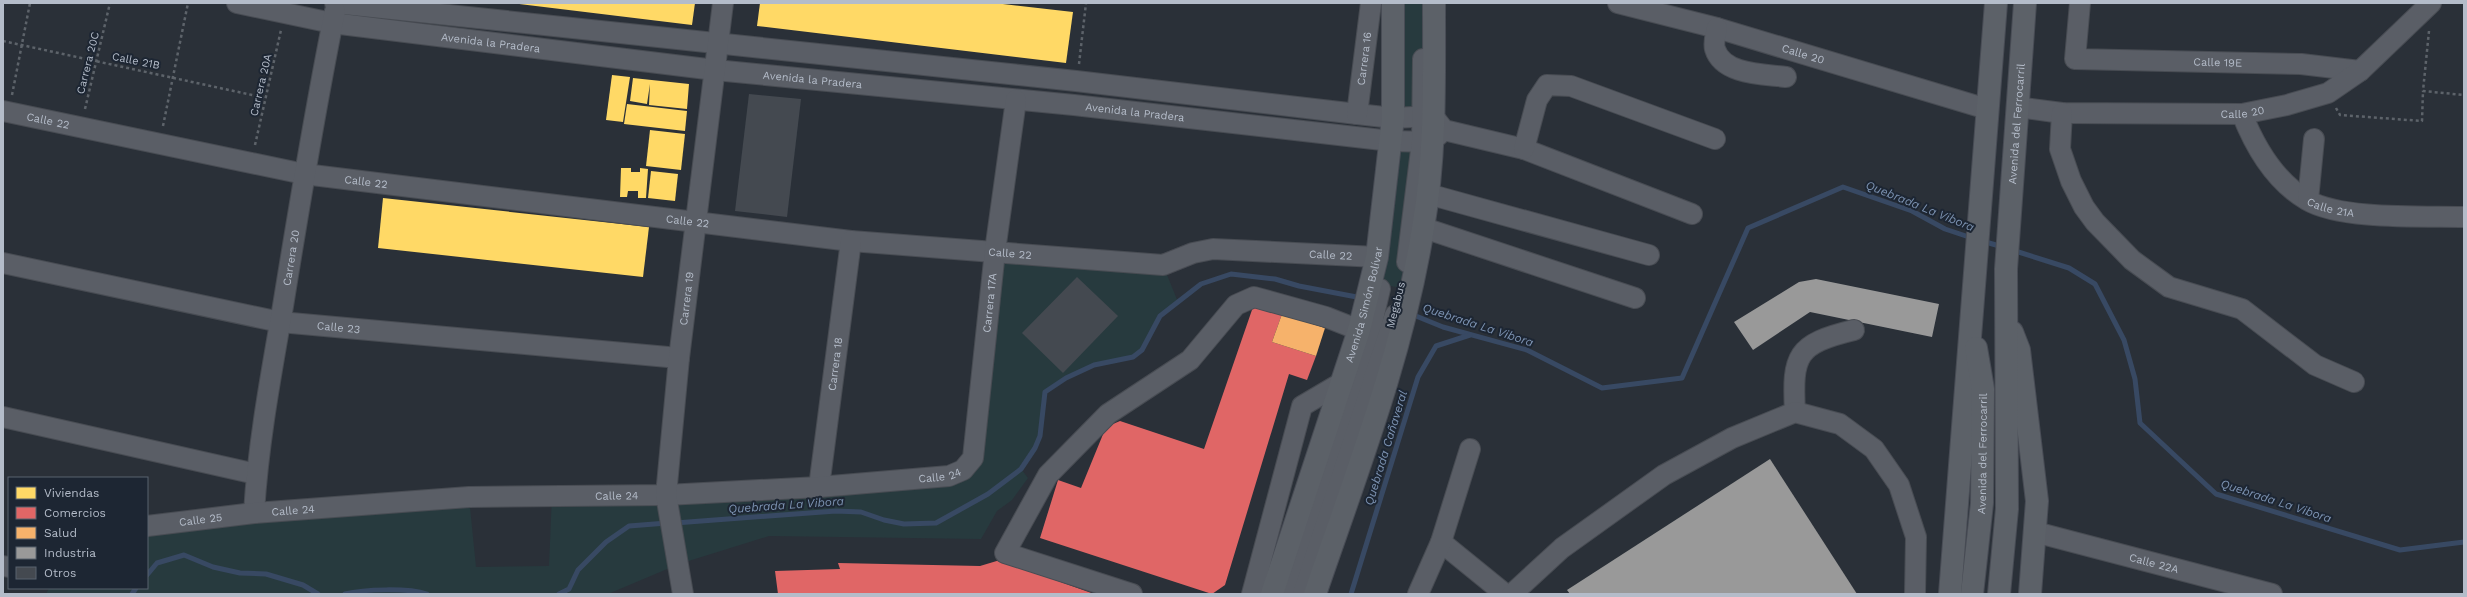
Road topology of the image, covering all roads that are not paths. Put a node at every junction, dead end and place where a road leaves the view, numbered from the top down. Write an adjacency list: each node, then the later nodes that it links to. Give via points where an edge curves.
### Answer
1 (237, 3): 14 (street, Avenida la Pradera)
2 (336, 3): 14 (street, Carrera 20); 16 (street, Avenida la Pradera)
3 (723, 3): 16 (street, Carrera 19)
4 (1370, 3): 25 (street, Carrera 16)
5 (1393, 3): 27 (main road, Avenida Simón Bolívar)
6 (1403, 3): 27 (street)
7 (1424, 3): 28 (street, Megabus)
8 (1434, 3): 28 (main road)
9 (1618, 3): 15 (street, Calle 20)
10 (1996, 3): 22 (main road)
11 (2024, 3): 21 (main road, Avenida del Ferrocarril)
12 (2080, 3): 18 (street, Calle 19E, via 2075,59 2301,64)
13 (2431, 3): 18 (street, Calle 20)
14 (332, 23): 17 (street, Avenida la Pradera); 33 (street, Carrera 20)
15 (1717, 28): 19 (street, via 1714,48 1720,60 1742,71); 22 (street, Calle 20)
16 (719, 44): 17 (street, Carrera 19); 25 (street, Avenida la Pradera, via 1076,81)
17 (715, 70): 20 (street, Avenida la Pradera); 38 (street, Carrera 19)
18 (2360, 71): 26 (street, Calle 20, via 2328,93 2287,106)
19 (1786, 77)
20 (1016, 100): 31 (street, Avenida la Pradera); 41 (street, Carrera 17A)
21 (2017, 108): 24 (street, Calle 20); 48 (main road, Avenida del Ferrocarril)
22 (1987, 109): 49 (main road)
23 (6, 111): 33 (street, Calle 22)
24 (2062, 113): 26 (street, Calle 20); 55 (street, via 2060,149 2071,181 2095,222 2132,260 2169,287 2242,309 2314,365)
25 (1357, 114): 27 (street, Avenida la Pradera)
26 (2242, 114): 35 (street, Calle 21A, via 2252,141 2278,176)
27 (1397, 118): 28 (street, Avenida la Pradera); 31 (main road, Avenida Simón Bolívar)
28 (1430, 129): 31 (street, Avenida la Pradera); 32 (street); 34 (main road); 46 (street, Megabus, via 1408,257)
29 (1715, 139): 32 (street, via 1571,86 1547,85 1537,100)
30 (2314, 139): 35 (street)
31 (1395, 141): 43 (main road, Avenida Simón Bolívar); 45 (street, Megabus)
32 (1524, 149): 36 (street)
33 (304, 174): 38 (street, Calle 22); 50 (street, Carrera 20)
34 (1428, 194): 39 (main road); 42 (street)
35 (2308, 200): 37 (street, Calle 21A, via 2349,214)
36 (1692, 214)
37 (2464, 217)
38 (696, 221): 40 (street, Calle 22); 54 (street, Carrera 19)
39 (1424, 228): 46 (main road); 47 (street)
40 (851, 241): 41 (street, Calle 22); 62 (street, Carrera 18)
41 (995, 251): 43 (street, Calle 22, via 1163,265 1193,253 1213,249); 60 (street, Carrera 17A)
42 (1648, 255)
43 (1377, 257): 45 (main road, Avenida Simón Bolívar)
44 (3, 262): 50 (street, Calle 23)
45 (1376, 283): 51 (main road, Avenida Simón Bolívar)
46 (1406, 289): 52 (main road)
47 (1635, 298)
48 (2005, 313): 66 (main road, via 2019,350 2037,501); 81 (main road, via 2007,509)
49 (1970, 314): 79 (main road); 80 (main road, Avenida del Ferrocarril, via 1983,388 1982,503)
50 (280, 322): 54 (street, Calle 23); 61 (street, Carrera 20)
51 (1365, 322): 56 (main road, Avenida Simón Bolívar); 69 (street, via 1326,317 1254,298 1236,305 1190,360 1108,414 1048,475 1005,553); 72 (street, Megabus, via 1323,480)
52 (1398, 326): 73 (street, Megabus); 74 (main road)
53 (1854, 330): 57 (street, via 1827,336 1803,352 1793,376)
54 (679, 358): 63 (street, Carrera 19)
55 (2354, 382)
56 (1341, 383): 70 (street, via 1302,406); 71 (main road, Avenida Simón Bolívar)
57 (1795, 412): 77 (street, via 1732,438 1664,475 1562,548); 78 (street, via 1840,424 1874,449 1899,484 1916,537)
58 (3, 417): 61 (street)
59 (1470, 449): 67 (street)
60 (973, 458): 62 (street, Calle 24, via 963,470 949,476)
61 (256, 474): 64 (street, Carrera 20)
62 (819, 487): 63 (street, Calle 24)
63 (668, 504): 64 (street, Calle 24, via 470,497); 68 (street, Carrera 19)
64 (254, 513): 65 (street, Calle 25)
65 (148, 526)
66 (2035, 532): 82 (main road); 83 (street, Calle 22A)
67 (1441, 542): 75 (street); 76 (street)
68 (683, 594)
69 (1132, 594)
70 (1252, 594)
71 (1272, 594)
72 (1284, 594)
73 (1303, 594)
74 (1315, 594)
75 (1418, 594)
76 (1505, 594)
77 (1512, 594)
78 (1915, 594)
79 (1950, 594)
80 (1972, 594)
81 (2000, 594)
82 (2030, 594)
83 (2272, 594)

